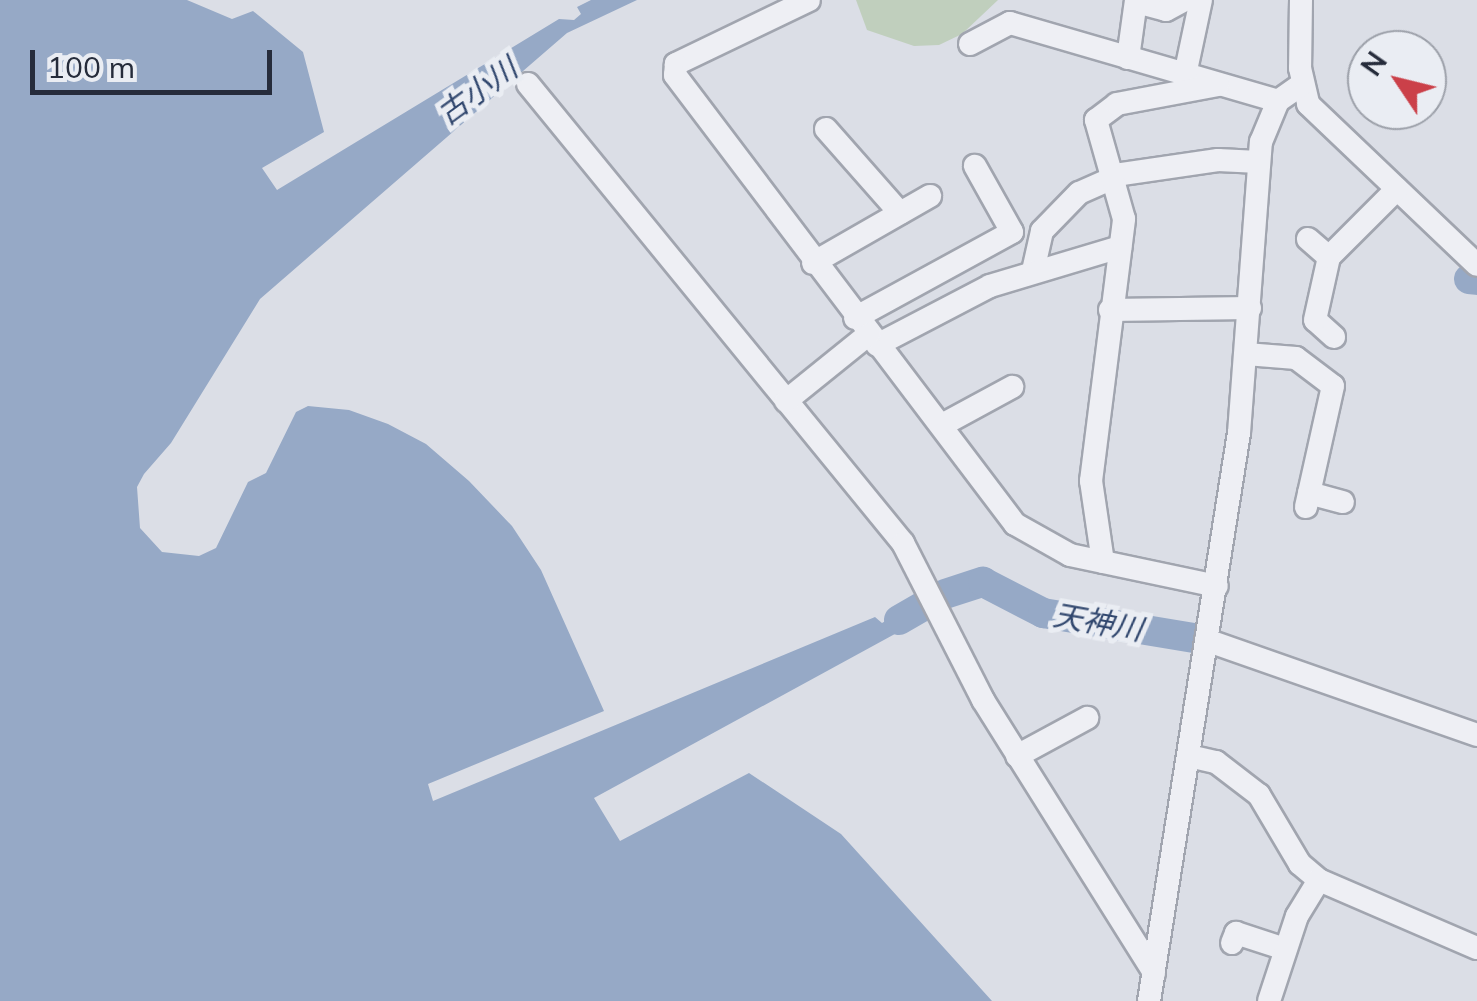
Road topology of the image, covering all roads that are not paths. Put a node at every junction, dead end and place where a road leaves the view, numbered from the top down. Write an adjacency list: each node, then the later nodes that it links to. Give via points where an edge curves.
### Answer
1 (808, 0): 25 (street, via 676,64 675,75)
2 (1019, 0): 7 (street)
3 (1185, 0): 6 (street, via 1166,10)
4 (1200, 0): 10 (street)
5 (1302, 0): 12 (street)
6 (1136, 1): 9 (street)
7 (1010, 22): 8 (street); 9 (street)
8 (970, 44)
9 (1128, 58): 10 (street)
10 (1184, 75): 13 (street)
11 (528, 84): 34 (street)
12 (1302, 84): 14 (street); 19 (street, via 1319,118)
13 (1218, 85): 14 (street); 18 (street, via 1102,112 1096,128)
14 (1278, 101): 16 (street)
15 (826, 129): 21 (street)
16 (1258, 162): 18 (street, via 1218,160); 28 (street)
17 (976, 166): 30 (street, via 1012,232)
18 (1113, 177): 23 (street, via 1124,219); 27 (street, via 1060,208 1042,231)
19 (1397, 189): 24 (street); 26 (street)
20 (930, 196): 21 (street)
21 (900, 213): 25 (street)
22 (1308, 239): 24 (street)
23 (1120, 247): 27 (street); 29 (street)
24 (1328, 257): 31 (street, via 1315,320)
25 (812, 263): 30 (street)
26 (1477, 265)
27 (1034, 271): 30 (street)
28 (1250, 308): 29 (street); 32 (street)
29 (1110, 310): 37 (street, via 1102,435 1091,481)
30 (867, 332): 34 (street); 35 (street)
31 (1334, 337)
32 (1246, 354): 36 (street, via 1296,358 1333,386 1308,500); 38 (street)
33 (1012, 387): 35 (street)
34 (786, 401): 42 (street, via 903,542)
35 (942, 424): 37 (street, via 1015,524 1070,555)
36 (1343, 502)
37 (1103, 562): 38 (street)
38 (1217, 586): 39 (street)
39 (1206, 640): 41 (street); 43 (street)
40 (1087, 718): 42 (street)
41 (1477, 735)
42 (1017, 756): 48 (street)
43 (1189, 756): 44 (street, via 1216,762 1259,796 1300,864); 48 (street)
44 (1319, 880): 46 (street); 47 (street)
45 (1232, 943): 47 (street, via 1236,933)
46 (1477, 948)
47 (1285, 949): 50 (street)
48 (1154, 972): 49 (street)
49 (1149, 1001)
50 (1269, 1001)

